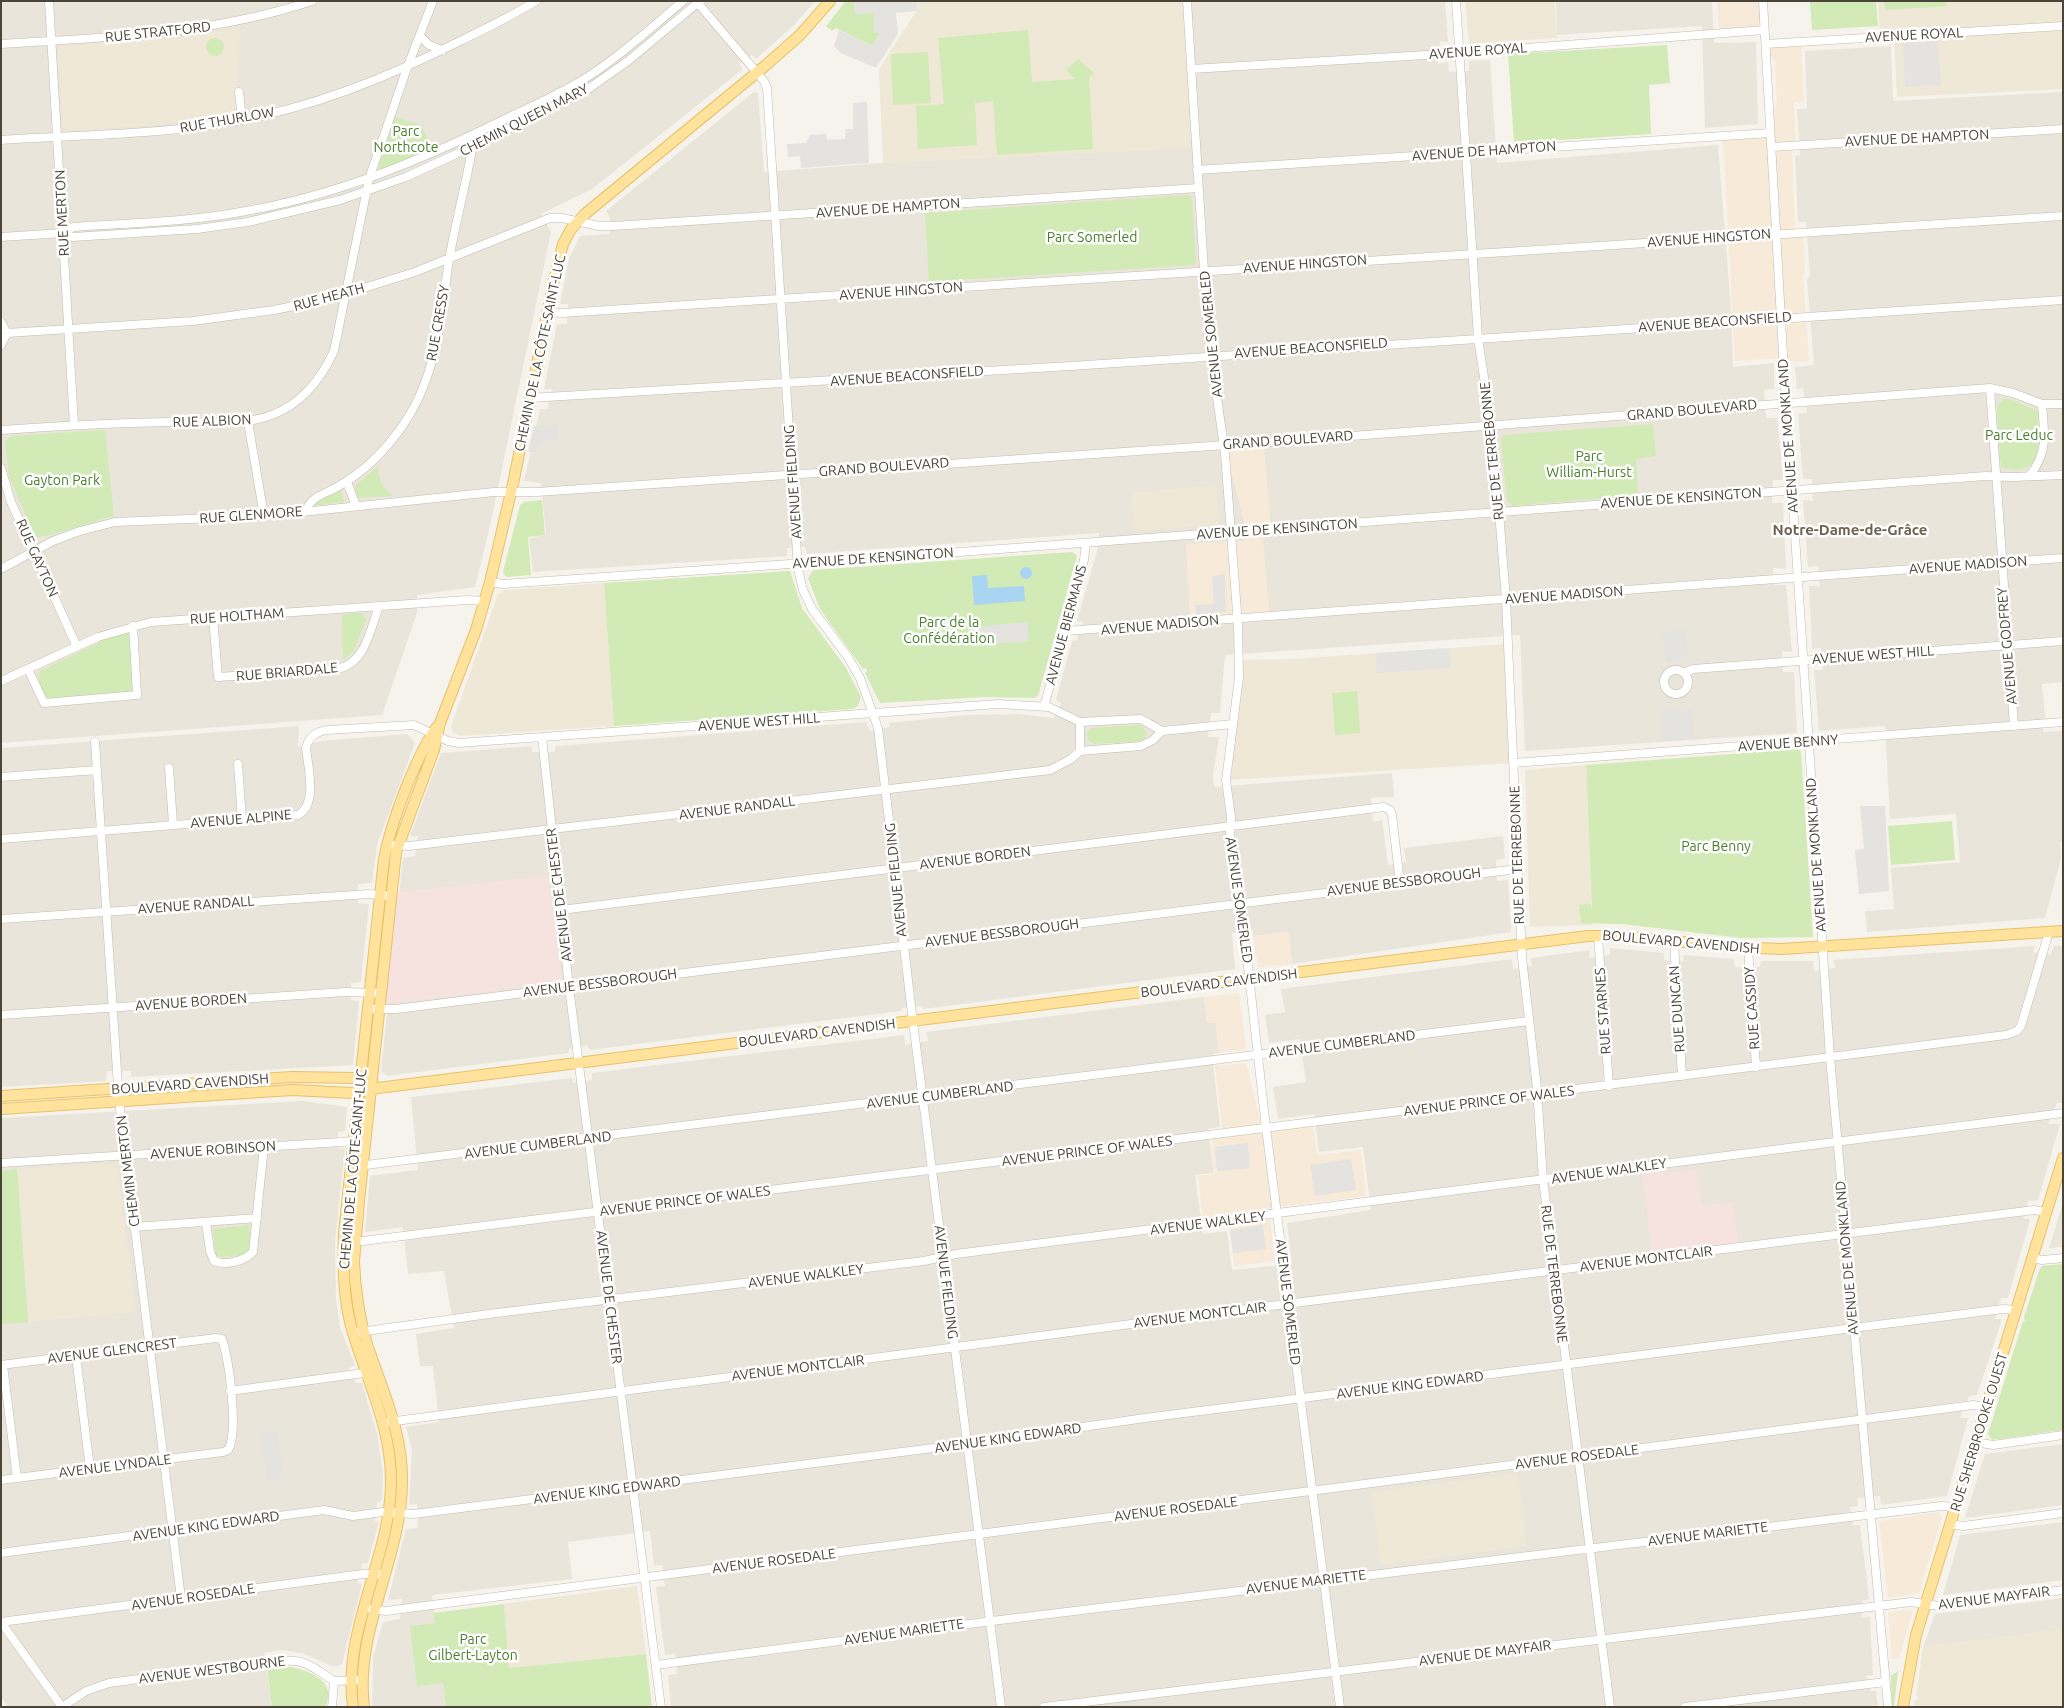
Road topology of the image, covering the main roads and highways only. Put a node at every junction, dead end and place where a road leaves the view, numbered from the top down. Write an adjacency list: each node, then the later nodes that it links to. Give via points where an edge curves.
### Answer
1 (830, 1): 2 (main road, CHEMIN DE LA CÔTE-SAINT-LUC, via 796,39 758,73 578,221 568,233 561,249 485,601 440,723 424,746)
2 (392, 844): 4 (main road, CHEMIN DE LA CÔTE-SAINT-LUC, via 379,894); 5 (main road, CHEMIN DE LA CÔTE-SAINT-LUC)
3 (2063, 931): 5 (main road, BOULEVARD CAVENDISH, via 1822,947 1748,948 1598,935 580,1064)
4 (360, 1080): 5 (main road, BOULEVARD CAVENDISH); 6 (main road, CHEMIN DE LA CÔTE-SAINT-LUC); 7 (main road, BOULEVARD CAVENDISH, via 304,1077)
5 (373, 1087): 6 (main road, BOULEVARD CAVENDISH); 11 (main road, CHEMIN DE LA CÔTE-SAINT-LUC, via 355,1242)
6 (358, 1092): 8 (main road, BOULEVARD CAVENDISH, via 292,1090); 11 (main road, CHEMIN DE LA CÔTE-SAINT-LUC, via 344,1242 344,1287)
7 (1, 1096)
8 (1, 1109)
9 (2063, 1158): 10 (main road, RUE SHERBROOKE OUEST)
10 (2060, 1177): 17 (main road, RUE SHERBROOKE OUEST, via 2046,1212 1925,1604 1911,1653)
11 (359, 1332): 12 (main road, CHEMIN DE LA CÔTE-SAINT-LUC)
12 (389, 1422): 13 (main road, CHEMIN DE LA CÔTE-SAINT-LUC, via 389,1512 374,1574); 13 (main road, CHEMIN DE LA CÔTE-SAINT-LUC, via 402,1465 400,1514 385,1575)
13 (370, 1610): 14 (main road, CHEMIN DE LA CÔTE-SAINT-LUC, via 355,1649)
14 (357, 1680): 15 (main road, CHEMIN DE LA CÔTE-SAINT-LUC); 16 (main road, CHEMIN DE LA CÔTE-SAINT-LUC)
15 (353, 1707)
16 (364, 1707)
17 (1903, 1707)

